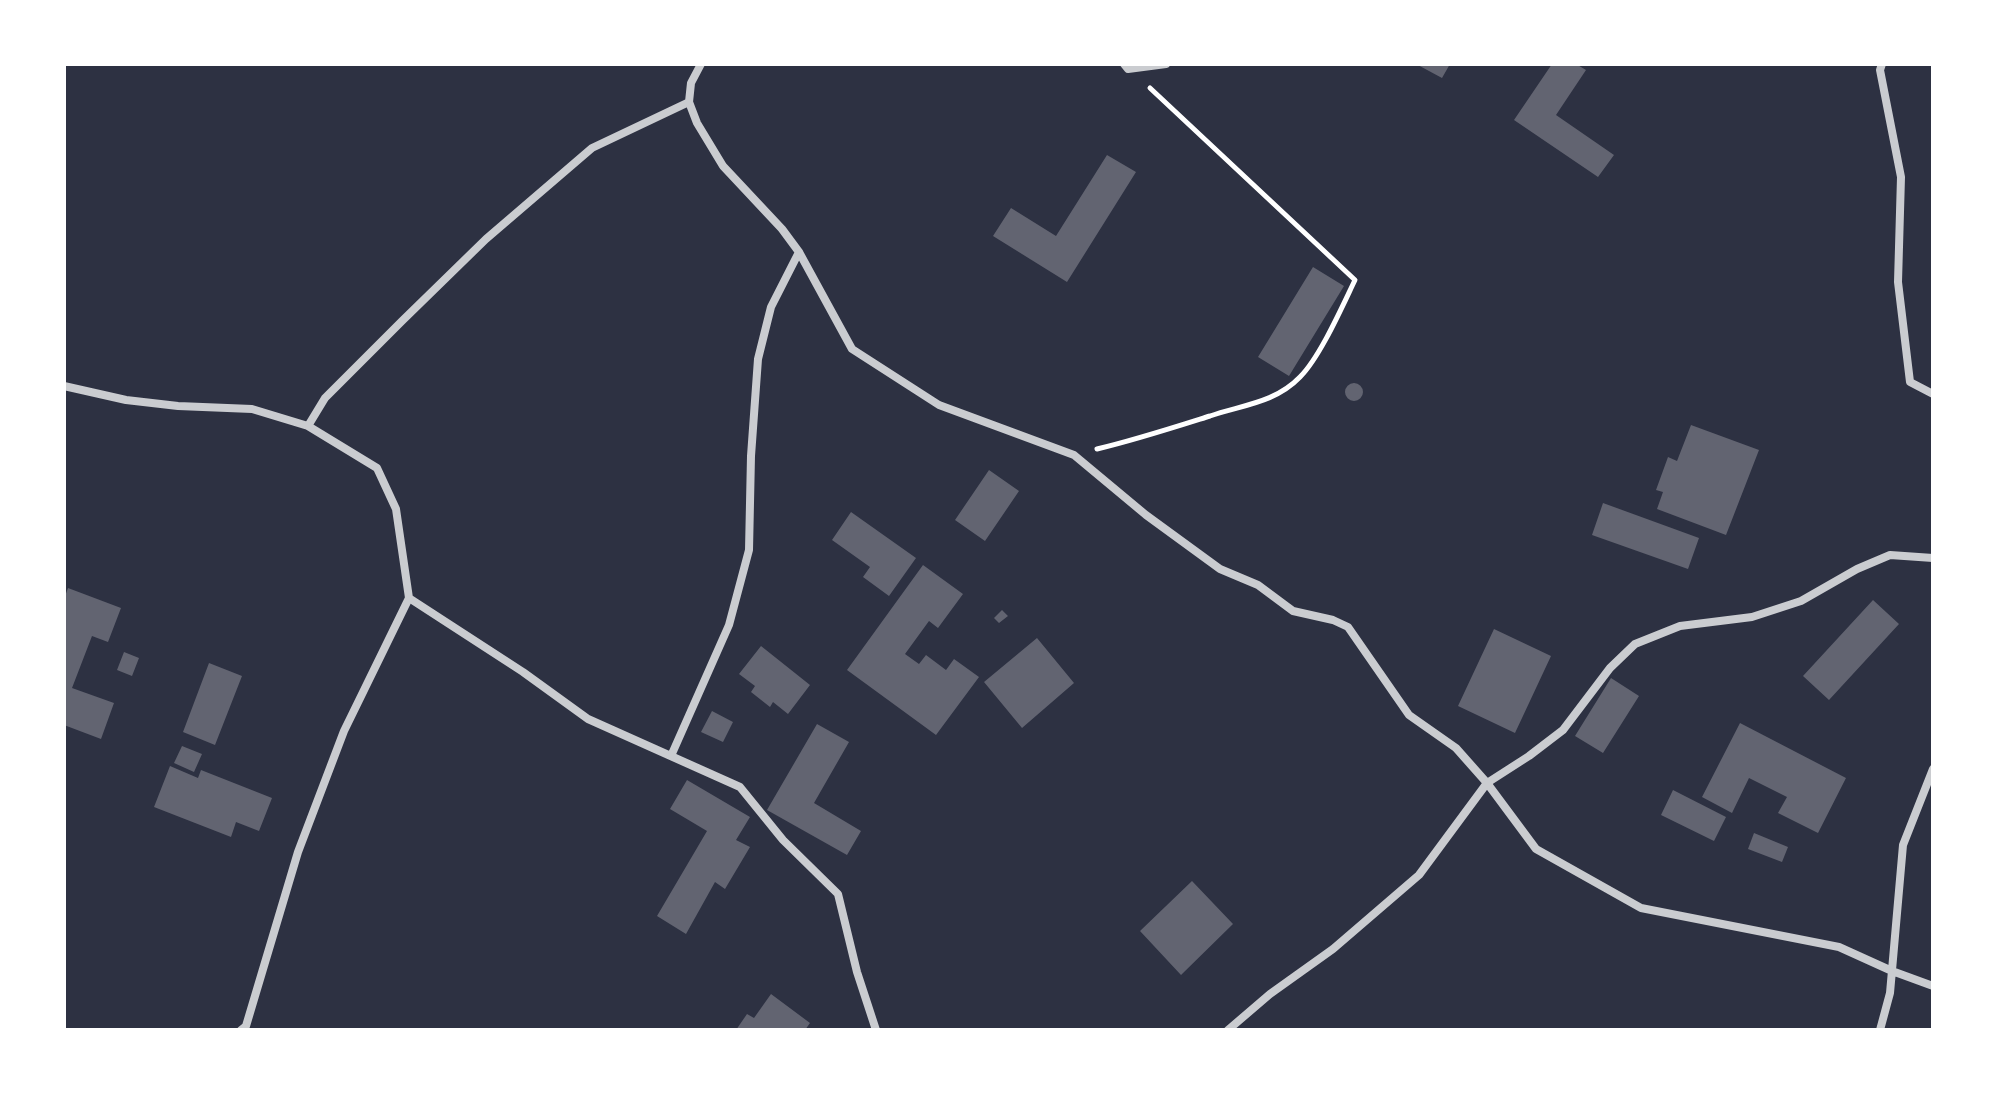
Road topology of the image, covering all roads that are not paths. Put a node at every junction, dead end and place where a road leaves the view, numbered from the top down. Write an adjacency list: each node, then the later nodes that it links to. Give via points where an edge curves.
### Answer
1 (701, 64): 5 (street)
2 (1166, 64): 4 (street)
3 (1882, 64): 8 (street, via 1901,177 1898,282 1910,382)
4 (1126, 67)
5 (689, 102): 6 (street, via 723,166); 9 (street, via 580,158 402,321 325,398)
6 (799, 252): 12 (street, via 771,307 758,359 749,550 729,625); 14 (street, via 852,349 939,405 1074,455 1220,569 1258,585 1293,611 1348,627 1409,715 1456,748)
7 (64, 386): 9 (street, via 126,400 252,409)
8 (1933, 394)
9 (308, 426): 11 (street, via 377,468 396,509)
10 (1933, 558): 14 (street, via 1890,555 1801,601 1752,617 1680,626 1635,644 1563,730)
11 (409, 598): 12 (street, via 588,719); 17 (street, via 344,731 298,852)
12 (671, 756): 18 (street, via 740,787 783,840 838,894)
13 (1933, 769): 15 (street, via 1903,845)
14 (1487, 783): 15 (street, via 1536,849 1641,908 1839,947); 19 (street, via 1419,875)
15 (1892, 971): 16 (street); 20 (street)
16 (1933, 986)
17 (241, 1030)
18 (876, 1030)
19 (1228, 1030)
20 (1880, 1030)

